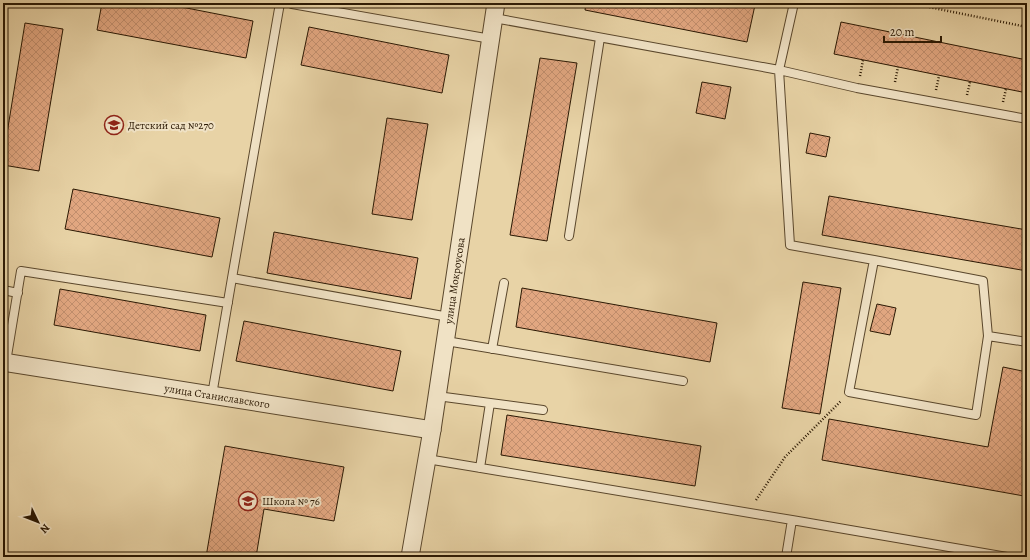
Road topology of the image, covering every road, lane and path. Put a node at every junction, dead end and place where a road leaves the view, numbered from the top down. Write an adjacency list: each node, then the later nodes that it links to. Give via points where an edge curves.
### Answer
1 (280, 3): 13 (lane)
2 (291, 3): 8 (lane)
3 (794, 3): 9 (lane)
4 (909, 3): 6 (path)
5 (495, 10): 7 (lane); 8 (street, улица Мокроусова)
6 (1027, 27)
7 (600, 38): 9 (lane); 11 (lane)
8 (491, 39): 18 (street, улица Мокроусова)
9 (779, 70): 10 (lane, via 857,88); 12 (lane, via 790,244)
10 (1027, 119)
11 (569, 236)
12 (874, 260): 19 (lane, via 983,281); 25 (lane)
13 (232, 278): 17 (lane); 18 (lane)
14 (504, 283): 22 (lane)
15 (3, 290): 16 (lane)
16 (18, 293): 17 (lane, via 21,271); 23 (lane)
17 (228, 303): 26 (lane)
18 (449, 318): 20 (street, улица Мокроусова)
19 (988, 336): 21 (lane); 25 (lane, via 976,415)
20 (446, 341): 22 (lane); 27 (street, улица Мокроусова)
21 (1027, 342)
22 (492, 349): 24 (lane)
23 (5, 362): 26 (street, улица Станиславского)
24 (683, 381)
25 (849, 392): 33 (path, via 785,457)
26 (212, 395): 30 (street, улица Станиславского)
27 (437, 396): 28 (lane); 30 (street, улица Мокроусова)
28 (490, 403): 29 (lane); 32 (lane)
29 (543, 410)
30 (432, 430): 31 (street, улица Мокроусова)
31 (427, 459): 32 (lane); 35 (street, улица Мокроусова)
32 (480, 468): 33 (lane)
33 (747, 512): 34 (lane)
34 (792, 520): 36 (lane); 37 (lane)
35 (410, 557)
36 (786, 557)
37 (1007, 557)

